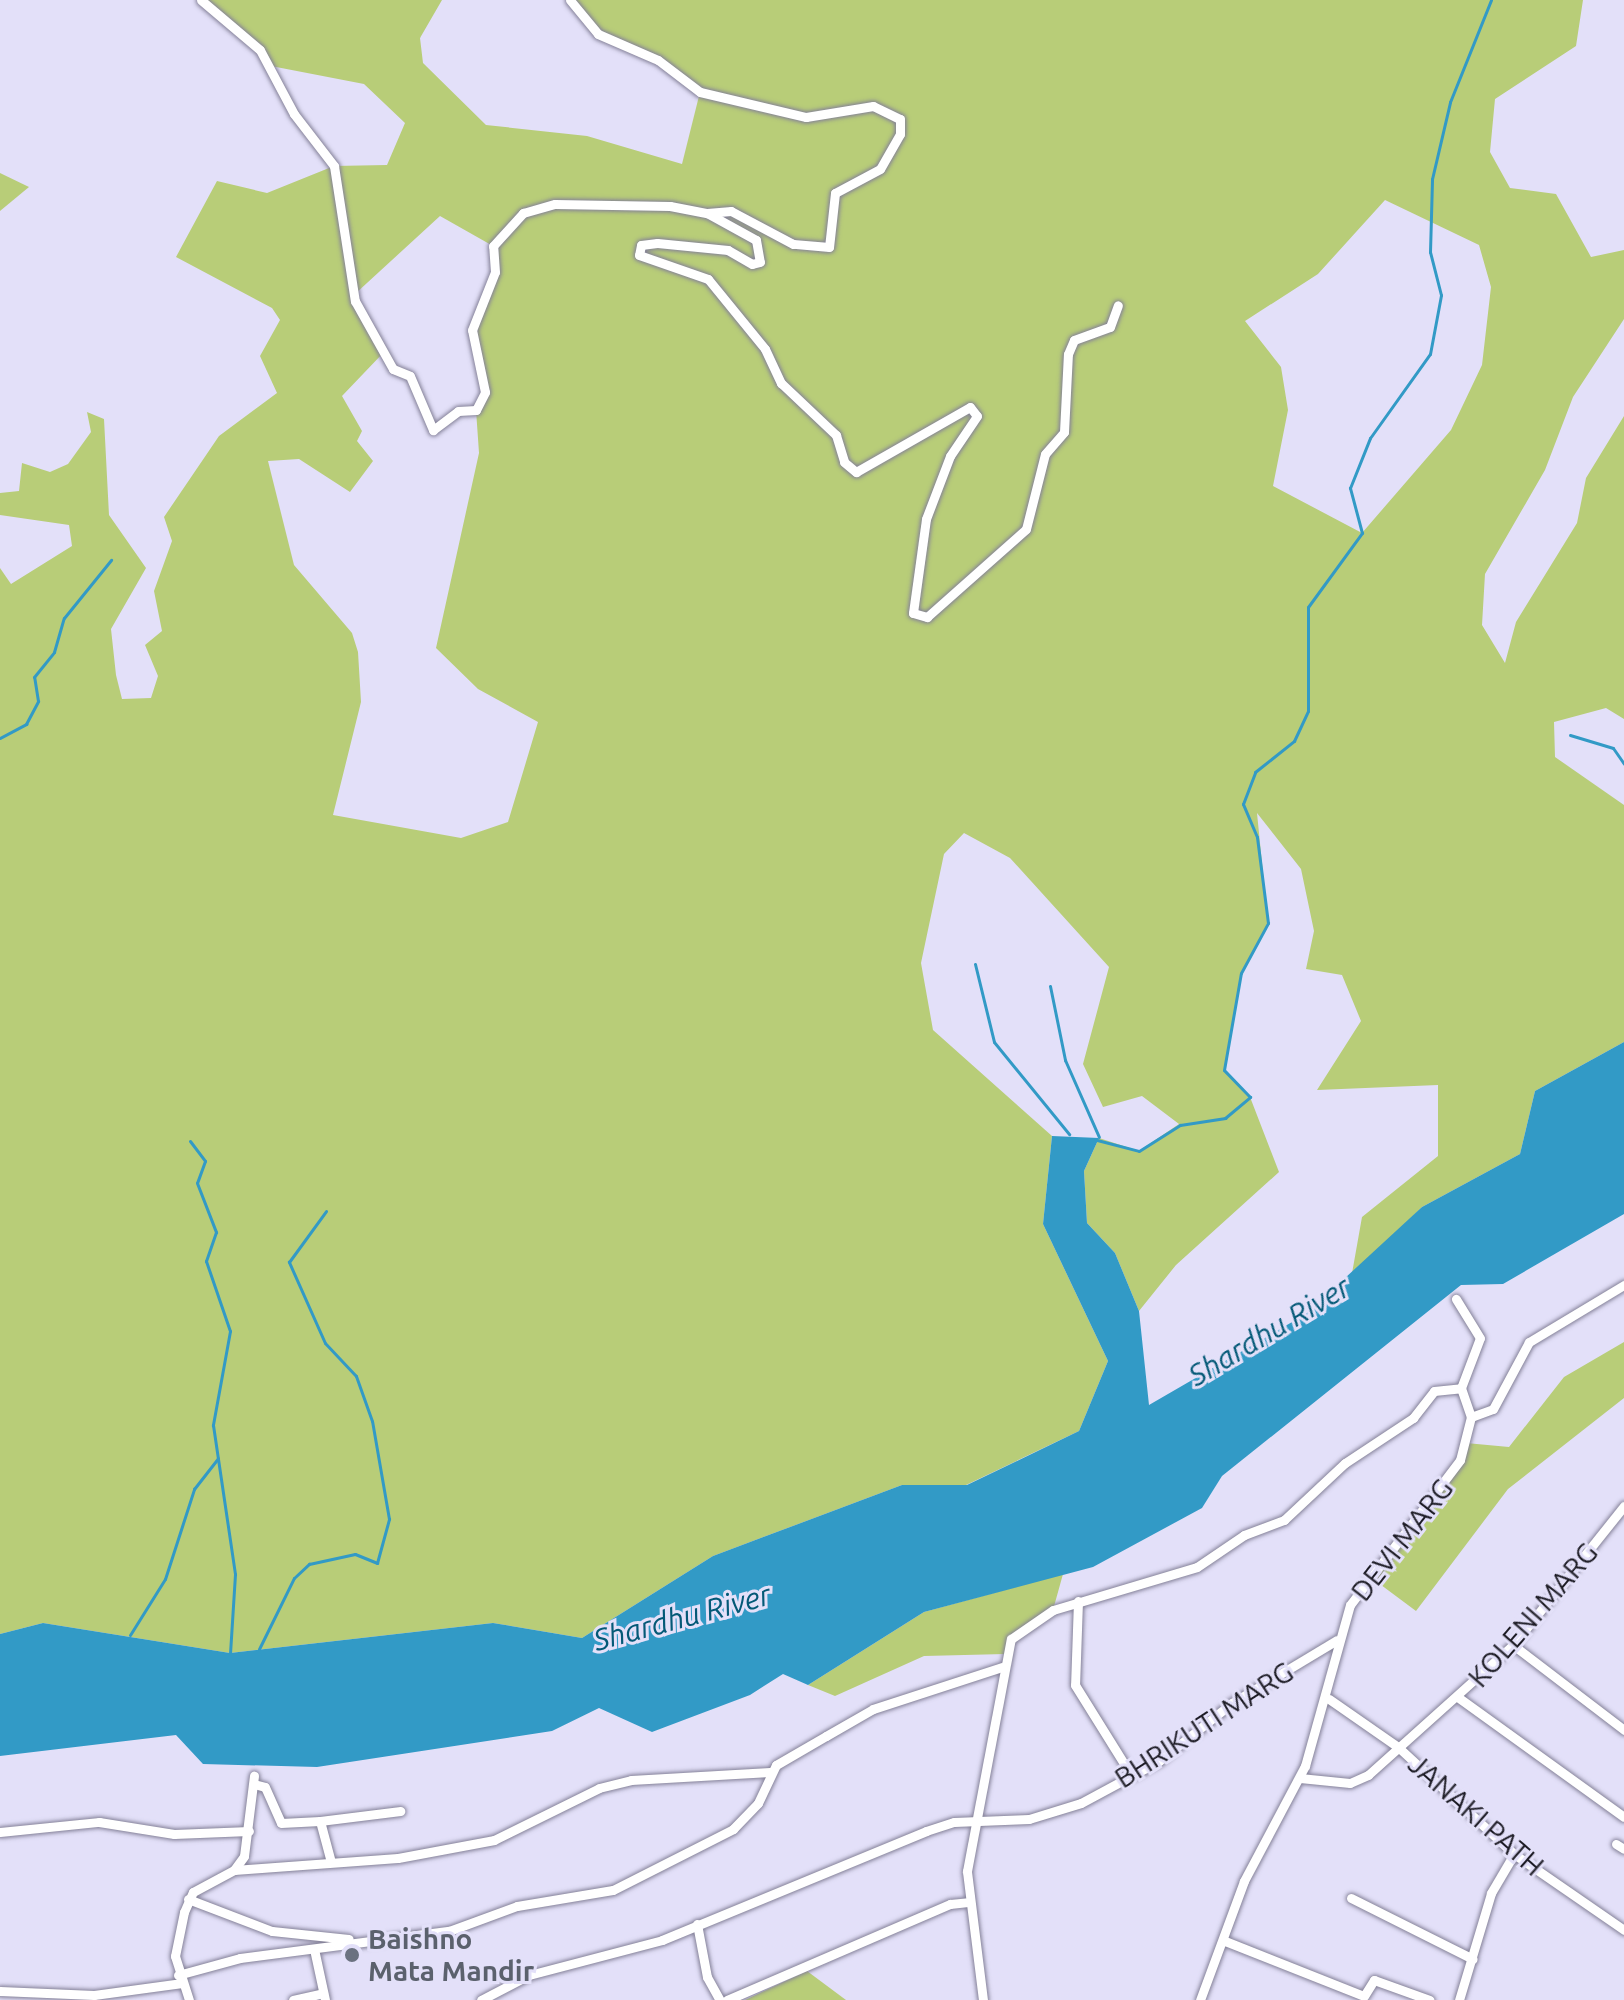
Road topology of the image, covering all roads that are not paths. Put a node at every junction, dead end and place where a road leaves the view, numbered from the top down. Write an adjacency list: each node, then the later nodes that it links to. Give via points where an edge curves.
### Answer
1 (201, 0): 3 (street, via 260,50 294,114 334,166 355,301 393,369 410,376 433,430 458,411 476,410 485,392 474,314 495,272 493,246 523,213 583,203)
2 (570, 0): 3 (street, via 598,34 658,60 700,92 806,117 873,106 900,119 900,134 880,169 835,193 829,247 793,244 731,211)
3 (707, 213): 4 (street, via 756,240 760,262 728,250 657,243 641,245 639,255 708,279 765,349 781,383 836,435 844,462 856,472 958,409 970,407 977,416 950,456 926,519 910,598 913,613 927,617 1026,529 1045,454 1064,432 1068,354 1074,340 1110,327)
4 (1118, 305)
5 (1624, 1285): 8 (street, via 1529,1342 1493,1409)
6 (1456, 1299): 7 (street, via 1475,1325 1478,1348)
7 (1461, 1388): 8 (street); 10 (street, via 1434,1391 1413,1418 1345,1463 1284,1520 1197,1567)
8 (1471, 1417): 11 (street, DEVI MARG, via 1452,1477 1369,1576)
9 (1624, 1506): 12 (street, KOLENI MARG)
10 (1078, 1601): 13 (street, via 1011,1639); 19 (street, via 1075,1685)
11 (1337, 1640): 15 (street); 19 (street, BHRIKUTI MARG)
12 (1513, 1645): 14 (street, KOLENI MARG); 16 (street)
13 (1002, 1667): 18 (street, via 873,1709); 24 (street)
14 (1459, 1698): 17 (street, KOLENI MARG); 22 (street)
15 (1329, 1699): 17 (street, JANAKI PATH); 20 (street)
16 (1624, 1730)
17 (1398, 1747): 20 (street, KOLENI MARG, via 1350,1783); 27 (street, JANAKI PATH)
18 (770, 1772): 28 (street, via 631,1780 599,1788 494,1840 380,1862); 35 (street, via 758,1803 733,1829 613,1890 517,1906 449,1931)
19 (1131, 1775): 24 (street, BHRIKUTI MARG, via 1056,1812)
20 (1300, 1778): 36 (street, via 1244,1881)
21 (400, 1811): 23 (street)
22 (1624, 1817)
23 (320, 1821): 25 (street, via 281,1823 265,1787 254,1780); 28 (street)
24 (975, 1824): 32 (street); 33 (street, BHRIKUTI MARG, via 926,1831)
25 (249, 1831): 26 (street, via 174,1834 99,1822); 29 (street)
26 (0, 1832)
27 (1514, 1854): 34 (street, JANAKI PATH); 38 (street, via 1491,1893)
28 (331, 1862): 29 (street)
29 (234, 1870): 31 (street)
30 (1351, 1898): 38 (street)
31 (188, 1899): 35 (street, via 272,1931); 39 (street)
32 (968, 1902): 47 (street, via 950,1904); 48 (street)
33 (697, 1924): 45 (street, BHRIKUTI MARG, via 529,1975); 46 (street, via 707,1977)
34 (1624, 1930)
35 (356, 1940): 37 (street)
36 (1225, 1941): 49 (street); 50 (street, via 1364,1996 1374,1980)
37 (314, 1949): 39 (street); 42 (street)
38 (1473, 1959): 51 (street)
39 (180, 1979): 41 (street); 43 (street)
40 (0, 1991): 41 (street)
41 (113, 1996)
42 (324, 1996): 44 (street)
43 (189, 2000)
44 (293, 2000)
45 (481, 2000)
46 (720, 2000)
47 (727, 2000)
48 (983, 2000)
49 (1200, 2000)
50 (1430, 2000)
51 (1459, 2000)

